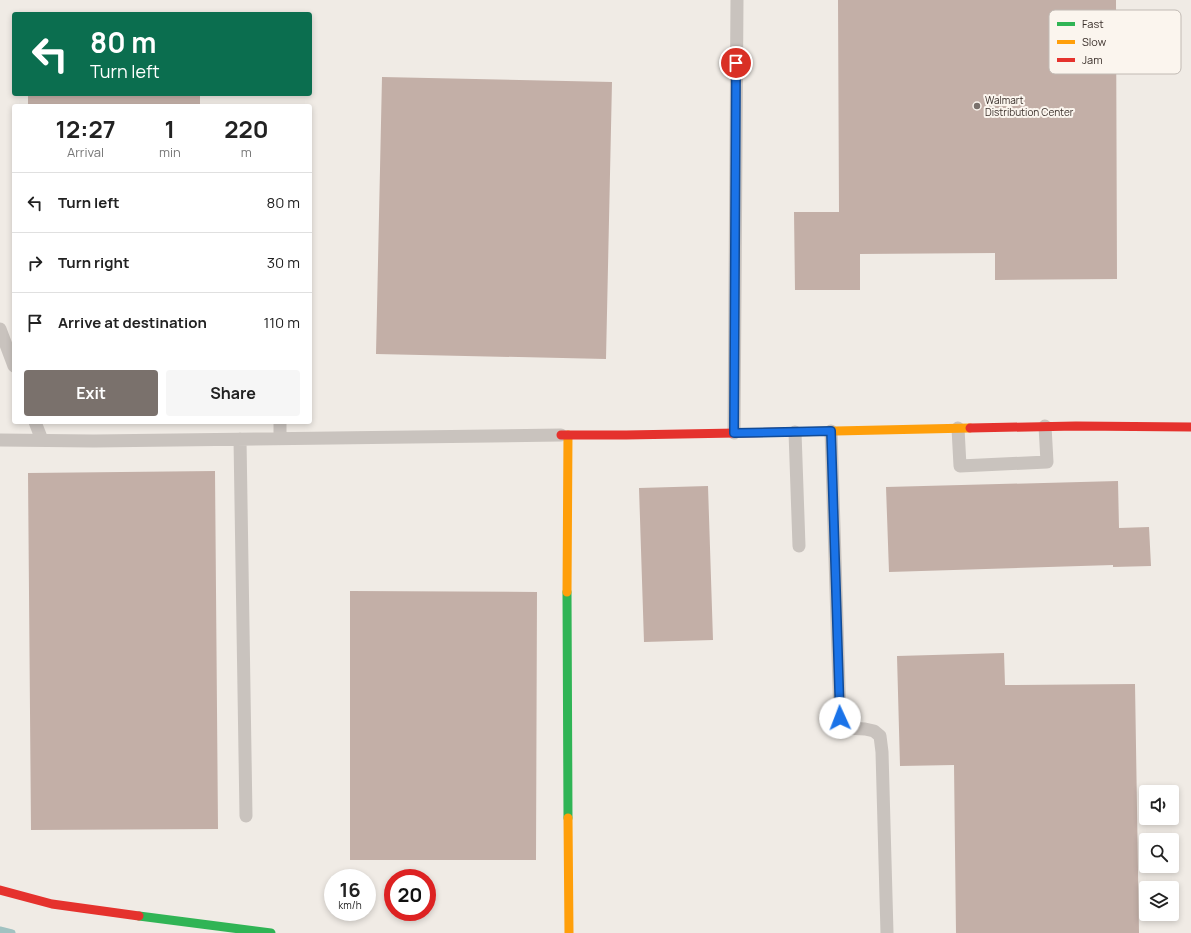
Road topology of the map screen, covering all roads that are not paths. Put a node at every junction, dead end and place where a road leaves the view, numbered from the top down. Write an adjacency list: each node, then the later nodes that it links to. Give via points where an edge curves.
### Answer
1 (737, 0): 11 (lane)
2 (0, 329): 3 (lane)
3 (12, 361)
4 (36, 424): 16 (lane)
5 (280, 424): 14 (lane)
6 (1045, 426): 7 (street); 8 (street); 8 (lane, via 1047,462 960,466)
7 (1191, 427)
8 (958, 428): 9 (street)
9 (831, 431): 10 (street); 22 (lane, via 840,718 846,728 874,731 880,736)
10 (795, 432): 11 (street); 17 (lane)
11 (734, 433): 12 (street)
12 (565, 435): 14 (lane); 21 (street)
13 (240, 438): 14 (lane); 16 (lane); 18 (lane)
14 (280, 438)
15 (0, 440): 16 (lane)
16 (42, 440)
17 (799, 546)
18 (246, 816)
19 (0, 890): 20 (street, via 52,904)
20 (271, 933)
21 (569, 933)
22 (887, 933)

